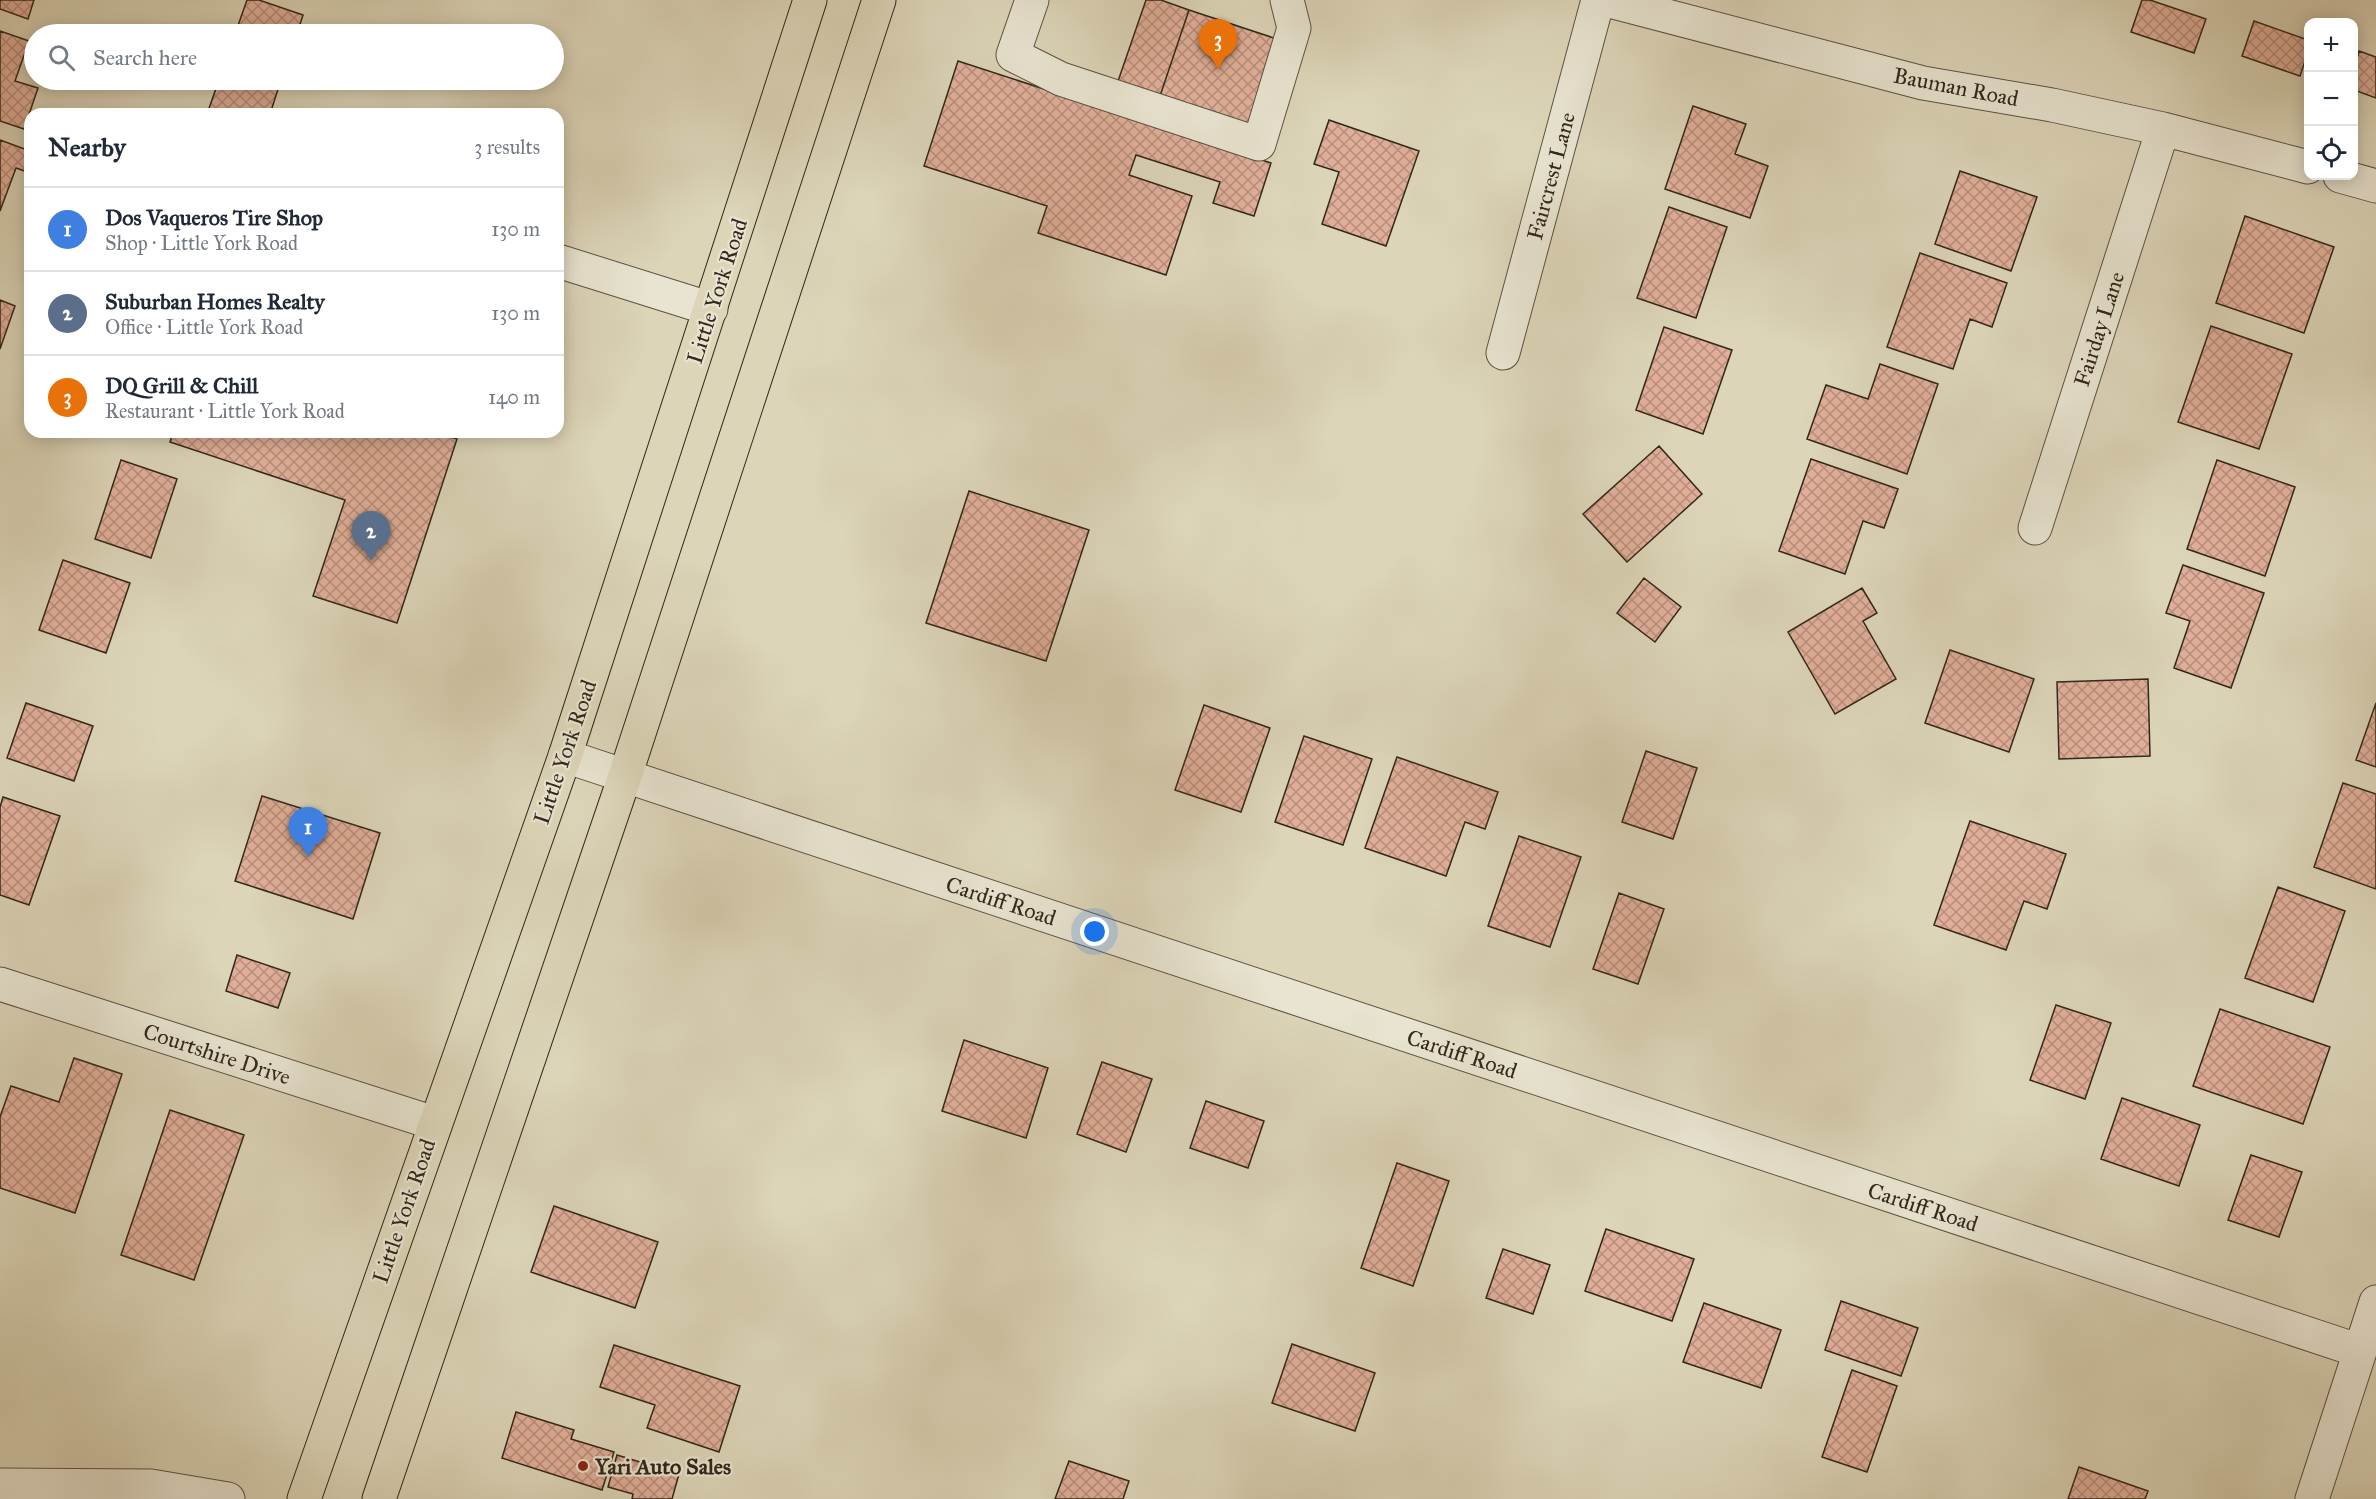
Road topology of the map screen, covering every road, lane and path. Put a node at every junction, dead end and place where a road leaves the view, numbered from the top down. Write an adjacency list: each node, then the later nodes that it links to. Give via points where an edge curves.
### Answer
1 (810, 0): 12 (main road, Little York Road)
2 (879, 0): 16 (main road)
3 (1032, 0): 6 (street, via 1013,56 1060,79 1259,144)
4 (1598, 0): 13 (street, Faircrest Lane)
5 (1606, 0): 7 (street, Bauman Road, via 1923,83)
6 (1291, 14)
7 (2163, 129): 8 (street, Bauman Road); 14 (street, Fairday Lane)
8 (2304, 166)
9 (2354, 180): 10 (street)
10 (2376, 186)
11 (564, 263): 12 (street)
12 (711, 309): 15 (main road, Little York Road)
13 (1503, 353)
14 (2035, 528)
15 (565, 756): 16 (street, Cardiff Road); 18 (main road, Little York Road)
16 (625, 776): 20 (street, Cardiff Road); 26 (main road)
17 (0, 984): 18 (street, Courtshire Drive)
18 (434, 1123): 25 (main road, Little York Road)
19 (2376, 1302): 20 (street)
20 (2360, 1351): 27 (street)
21 (0, 1485): 22 (street)
22 (65, 1492): 23 (street, via 151,1486)
23 (187, 1496): 24 (street)
24 (228, 1499)
25 (304, 1499)
26 (378, 1499)
27 (2312, 1499)

